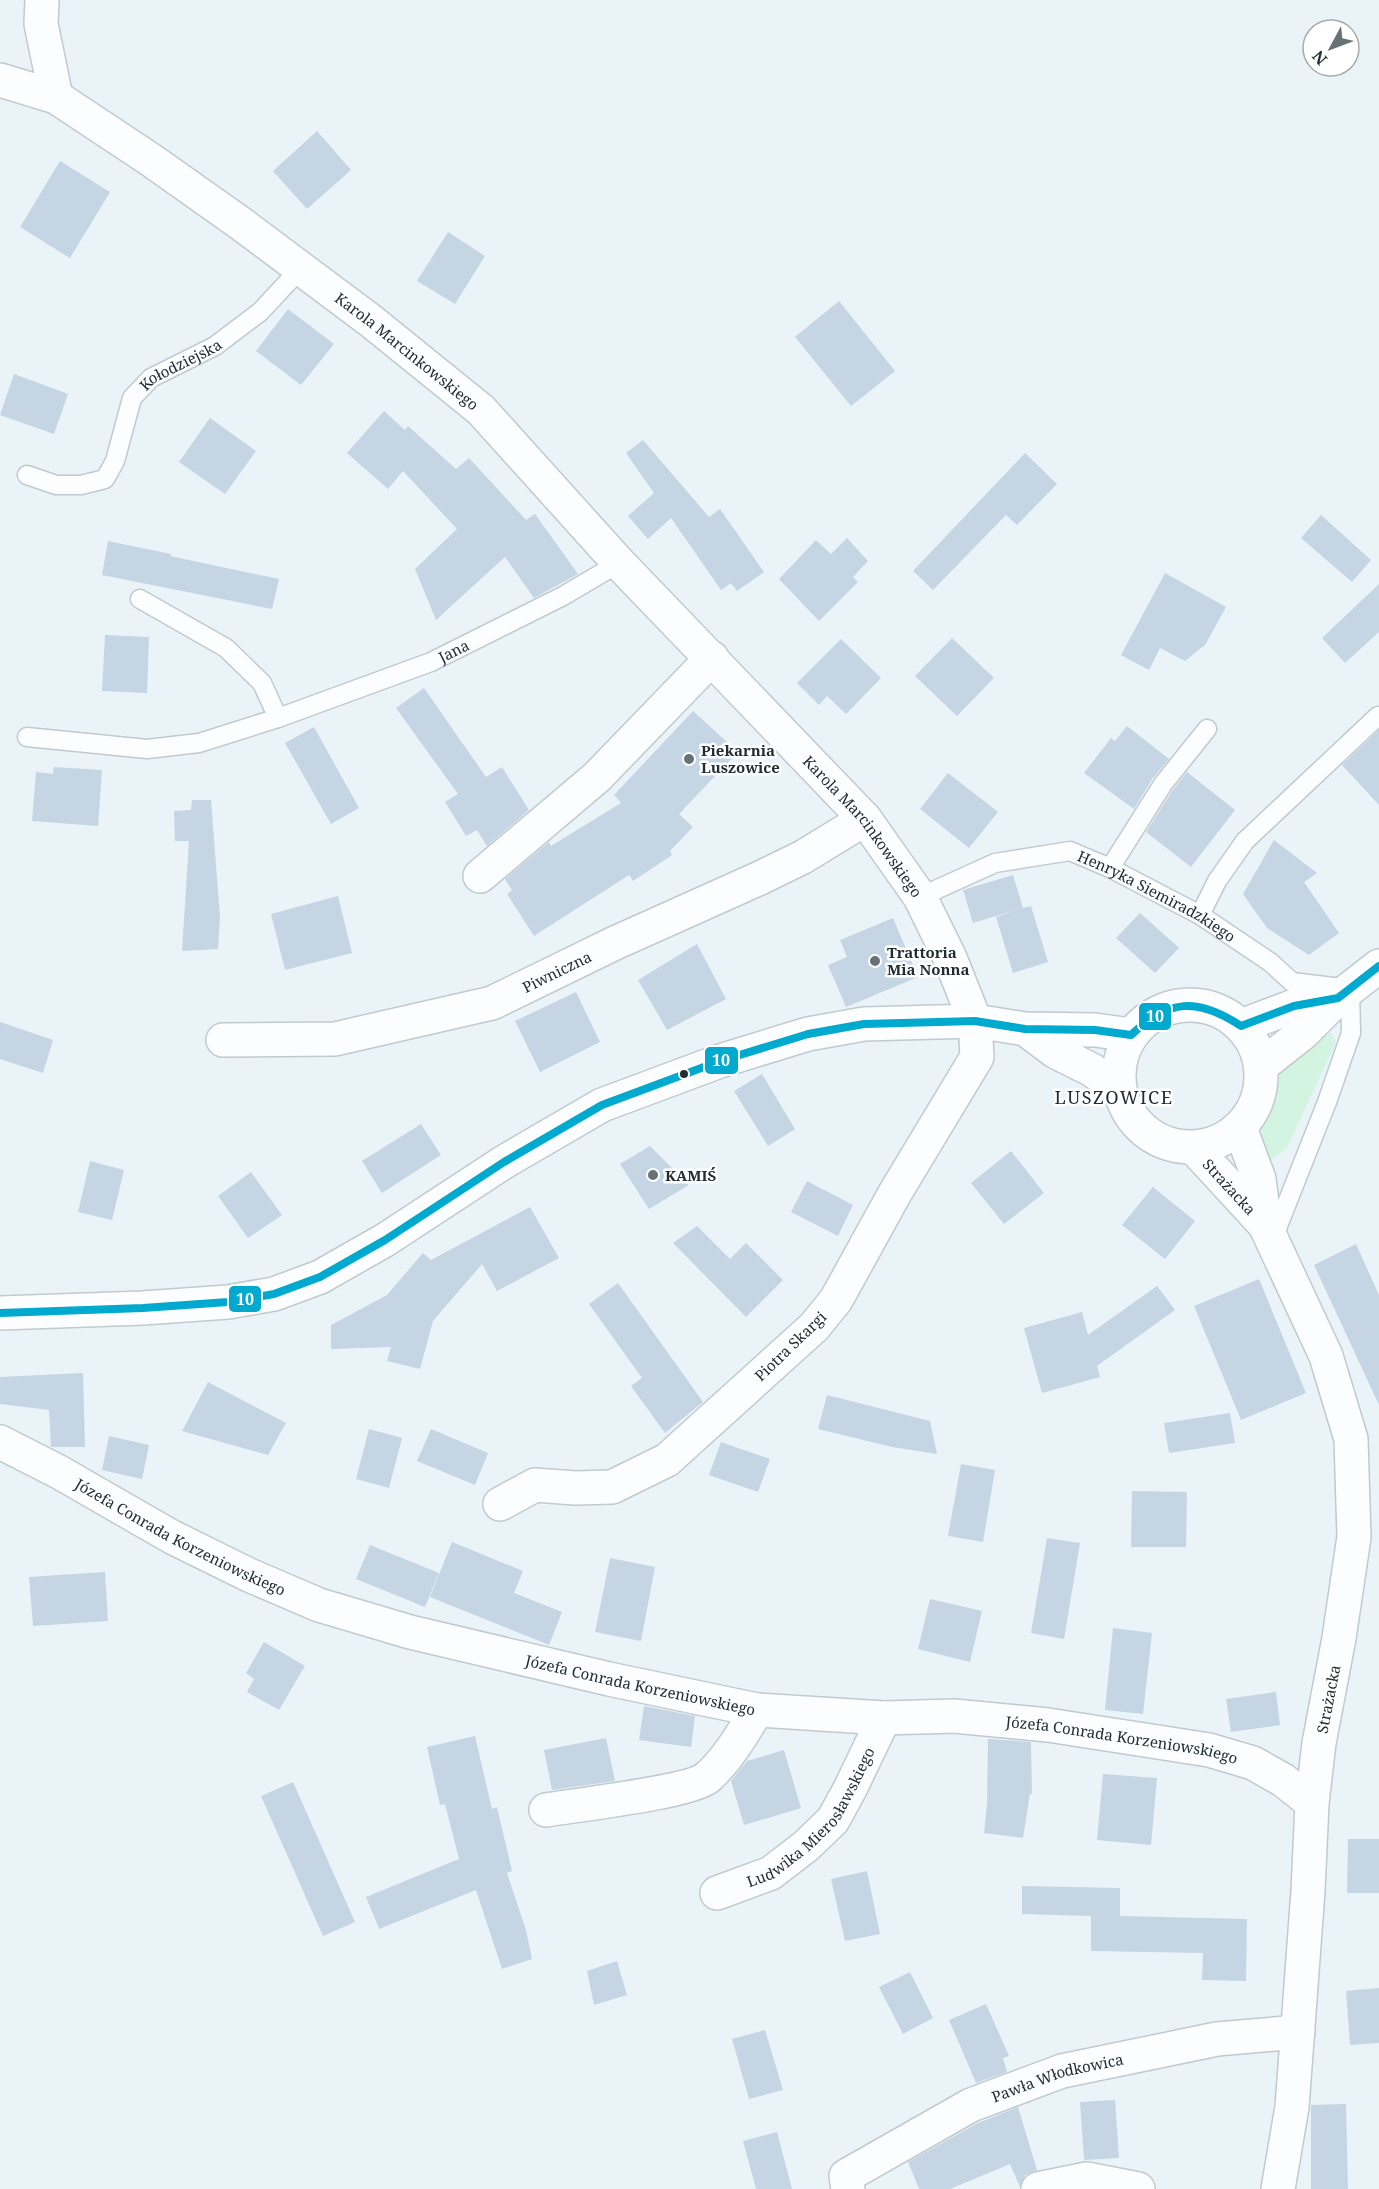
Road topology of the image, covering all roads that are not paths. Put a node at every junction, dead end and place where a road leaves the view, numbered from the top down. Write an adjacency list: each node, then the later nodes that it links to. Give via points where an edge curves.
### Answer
1 (42, 0): 3 (street, via 41,24)
2 (0, 80): 3 (street, Karola Marcinkowskiego)
3 (56, 97): 4 (street, Karola Marcinkowskiego, via 152,160)
4 (301, 268): 5 (lane, Kołodziejska, via 260,312 215,346 151,378 132,398 116,460 105,479 81,485 56,485); 6 (street, Karola Marcinkowskiego, via 481,410)
5 (27, 475)
6 (619, 563): 8 (street, Karola Marcinkowskiego); 10 (lane, Jana, via 563,596 431,662)
7 (140, 599): 10 (lane, via 226,648 262,683)
8 (712, 658): 13 (street, Karola Marcinkowskiego); 15 (street, via 597,777)
9 (1378, 716): 17 (lane, via 1245,841 1217,881)
10 (278, 718): 12 (lane, Jana, via 198,743 147,749)
11 (1207, 729): 14 (lane, via 1162,784)
12 (27, 737)
13 (865, 819): 16 (street, Karola Marcinkowskiego); 24 (street, Piwniczna, via 803,857 492,1003 335,1039)
14 (1110, 868): 16 (lane, Henryka Siemiradzkiego, via 1070,851 995,863); 17 (lane, Henryka Siemiradzkiego)
15 (480, 876)
16 (920, 897): 20 (street, Karola Marcinkowskiego)
17 (1200, 915): 19 (lane, Henryka Siemiradzkiego, via 1270,962 1292,982)
18 (1379, 966): 19 (street)
19 (1344, 994): 21 (street, via 1294,1006); 25 (street); 29 (lane, via 1351,1033 1327,1102)
20 (975, 1021): 22 (street); 30 (street, via 864,1024 808,1034 720,1061 602,1105 504,1162 385,1240 320,1277 273,1294 228,1302 142,1308); 32 (street, Piotra Skargi, via 976,1057 836,1300 814,1327 667,1460 612,1487 535,1485)
21 (1241, 1026): 23 (street, via 1205,1006 1184,1005 1164,1009 1145,1020); 25 (street)
22 (1025, 1029): 23 (street); 26 (street)
23 (1131, 1035): 26 (street, via 1119,1060)
24 (223, 1040)
25 (1261, 1066): 27 (street, via 1261,1089 1254,1110)
26 (1118, 1089): 28 (street, via 1133,1121 1161,1142)
27 (1240, 1128): 28 (street, via 1220,1142); 29 (street, Strażacka, via 1259,1179)
28 (1195, 1149): 29 (street, Strażacka)
29 (1268, 1233): 35 (street, Strażacka, via 1326,1356 1351,1439 1354,1537)
30 (0, 1313)
31 (0, 1442): 33 (street, Józefa Conrada Korzeniowskiego, via 172,1537 319,1605 410,1632)
32 (500, 1504)
33 (757, 1710): 34 (street, Józefa Conrada Korzeniowskiego); 36 (street, via 707,1779 676,1790)
34 (884, 1718): 35 (street, Józefa Conrada Korzeniowskiego, via 954,1716 1048,1725 1209,1750 1252,1763 1283,1780); 37 (street, Ludwika Mierosławskiego, via 833,1820 771,1873)
35 (1312, 1803): 38 (street, Strażacka)
36 (546, 1810)
37 (717, 1893)
38 (1298, 2032): 39 (street, Pawła Włodkowica, via 1218,2039 1062,2071 971,2105 846,2176); 42 (street, Strażacka, via 1292,2107)
39 (848, 2189)
40 (1038, 2189): 41 (street, via 1086,2179)
41 (1138, 2189)
42 (1278, 2189)

